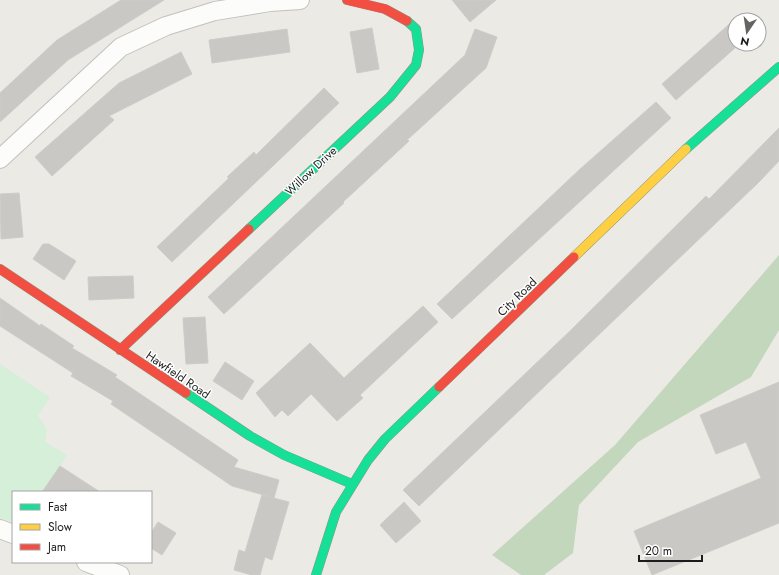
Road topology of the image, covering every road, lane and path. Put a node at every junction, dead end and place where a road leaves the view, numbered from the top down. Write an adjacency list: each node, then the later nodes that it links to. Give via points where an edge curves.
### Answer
1 (300, 0): 4 (street, via 215,11 166,26 121,47)
2 (347, 0): 6 (street, Willow Drive, via 385,9 404,18 416,29 419,50 416,65 390,97)
3 (779, 67): 7 (street, City Road, via 697,139 385,439)
4 (0, 159)
5 (0, 269): 6 (street, Hawfield Road)
6 (120, 350): 7 (street, Hawfield Road, via 250,436 290,458)
7 (352, 484): 12 (street, City Road, via 336,512)
8 (0, 529): 9 (street)
9 (12, 534)
10 (89, 563): 11 (street)
11 (120, 575)
12 (316, 575)

